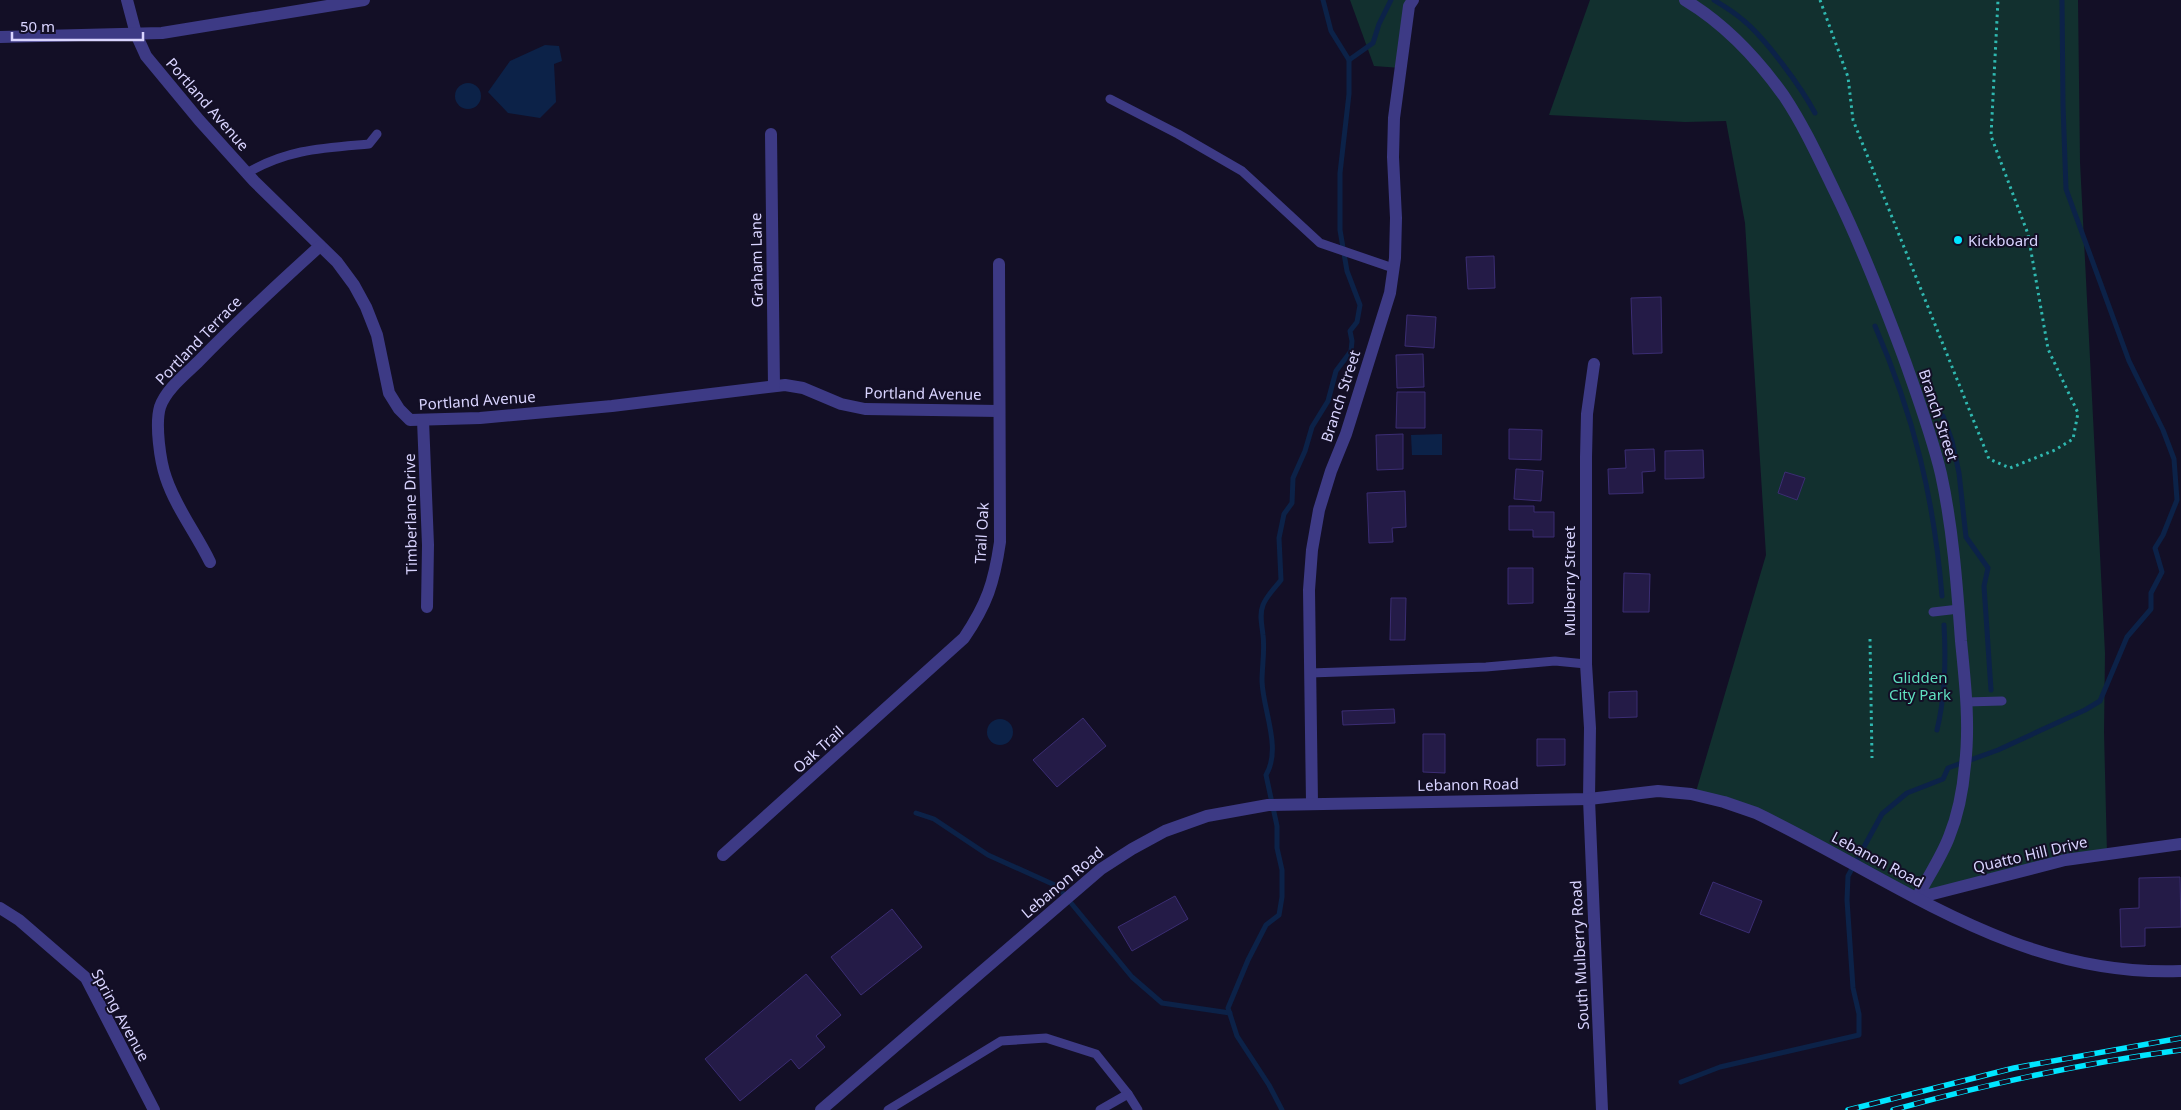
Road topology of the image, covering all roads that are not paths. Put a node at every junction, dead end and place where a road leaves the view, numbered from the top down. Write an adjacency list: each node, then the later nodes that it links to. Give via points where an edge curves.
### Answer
1 (127, 0): 5 (street, Portland Avenue)
2 (364, 0): 5 (street, via 162,34)
3 (1413, 0): 13 (street, Branch Street, via 1409,6 1394,118)
4 (1685, 0): 20 (street, Branch Street, via 1731,34 1784,96 1807,134 1849,221 1885,306 1941,473)
5 (136, 34): 6 (street); 10 (street, Portland Avenue, via 146,56)
6 (0, 37)
7 (1110, 99): 13 (lane, via 1242,171 1320,243)
8 (377, 134): 10 (lane, via 369,144 300,150)
9 (771, 134): 15 (street, Graham Lane)
10 (247, 173): 11 (street, Portland Avenue)
11 (320, 246): 17 (street, Portland Avenue, via 337,262 366,307 377,335 389,393 410,420); 18 (street, Portland Terrace, via 193,367 164,397 160,408 160,449 166,476 176,502)
12 (999, 264): 16 (street)
13 (1394, 268): 24 (street, Branch Street, via 1390,293 1319,510 1309,590)
14 (1594, 364): 22 (street, Mulberry Street, via 1587,414)
15 (774, 386): 16 (street, Portland Avenue, via 804,388 840,404 865,409); 17 (street, Portland Avenue, via 612,406)
16 (999, 411): 23 (street, Trail Oak, via 1000,542 996,573 979,616 964,638)
17 (423, 420): 19 (street, Timberlane Drive)
18 (210, 562)
19 (427, 607)
20 (1959, 609): 21 (lane); 26 (street, Branch Street)
21 (1933, 612)
22 (1586, 664): 24 (lane, via 1554,661 1486,667); 27 (street, Mulberry Street, via 1590,728)
23 (934, 665): 30 (street, Oak Trail)
24 (1310, 673): 28 (street, Branch Street)
25 (2002, 701): 26 (lane)
26 (1966, 702): 31 (street, Branch Street, via 1965,765 1958,804 1949,838)
27 (1589, 799): 28 (street, Lebanon Road); 31 (street, Lebanon Road, via 1658,791 1724,802 1756,813); 40 (street, South Mulberry Road)
28 (1312, 803): 35 (street, Lebanon Road, via 1268,805 1207,816 1165,831 1132,848 1101,869)
29 (2181, 844): 31 (street, Quatto Hill Drive, via 2065,860)
30 (723, 855)
31 (1917, 898): 33 (street, Lebanon Road, via 1968,926 2056,957 2128,971)
32 (0, 908): 36 (street, Spring Avenue, via 19,920 86,978)
33 (2181, 971)
34 (1128, 1094): 37 (lane, via 1096,1054 1046,1038 1001,1042); 38 (lane); 39 (lane)
35 (826, 1109)
36 (154, 1110)
37 (888, 1110)
38 (1100, 1110)
39 (1138, 1110)
40 (1602, 1110)

